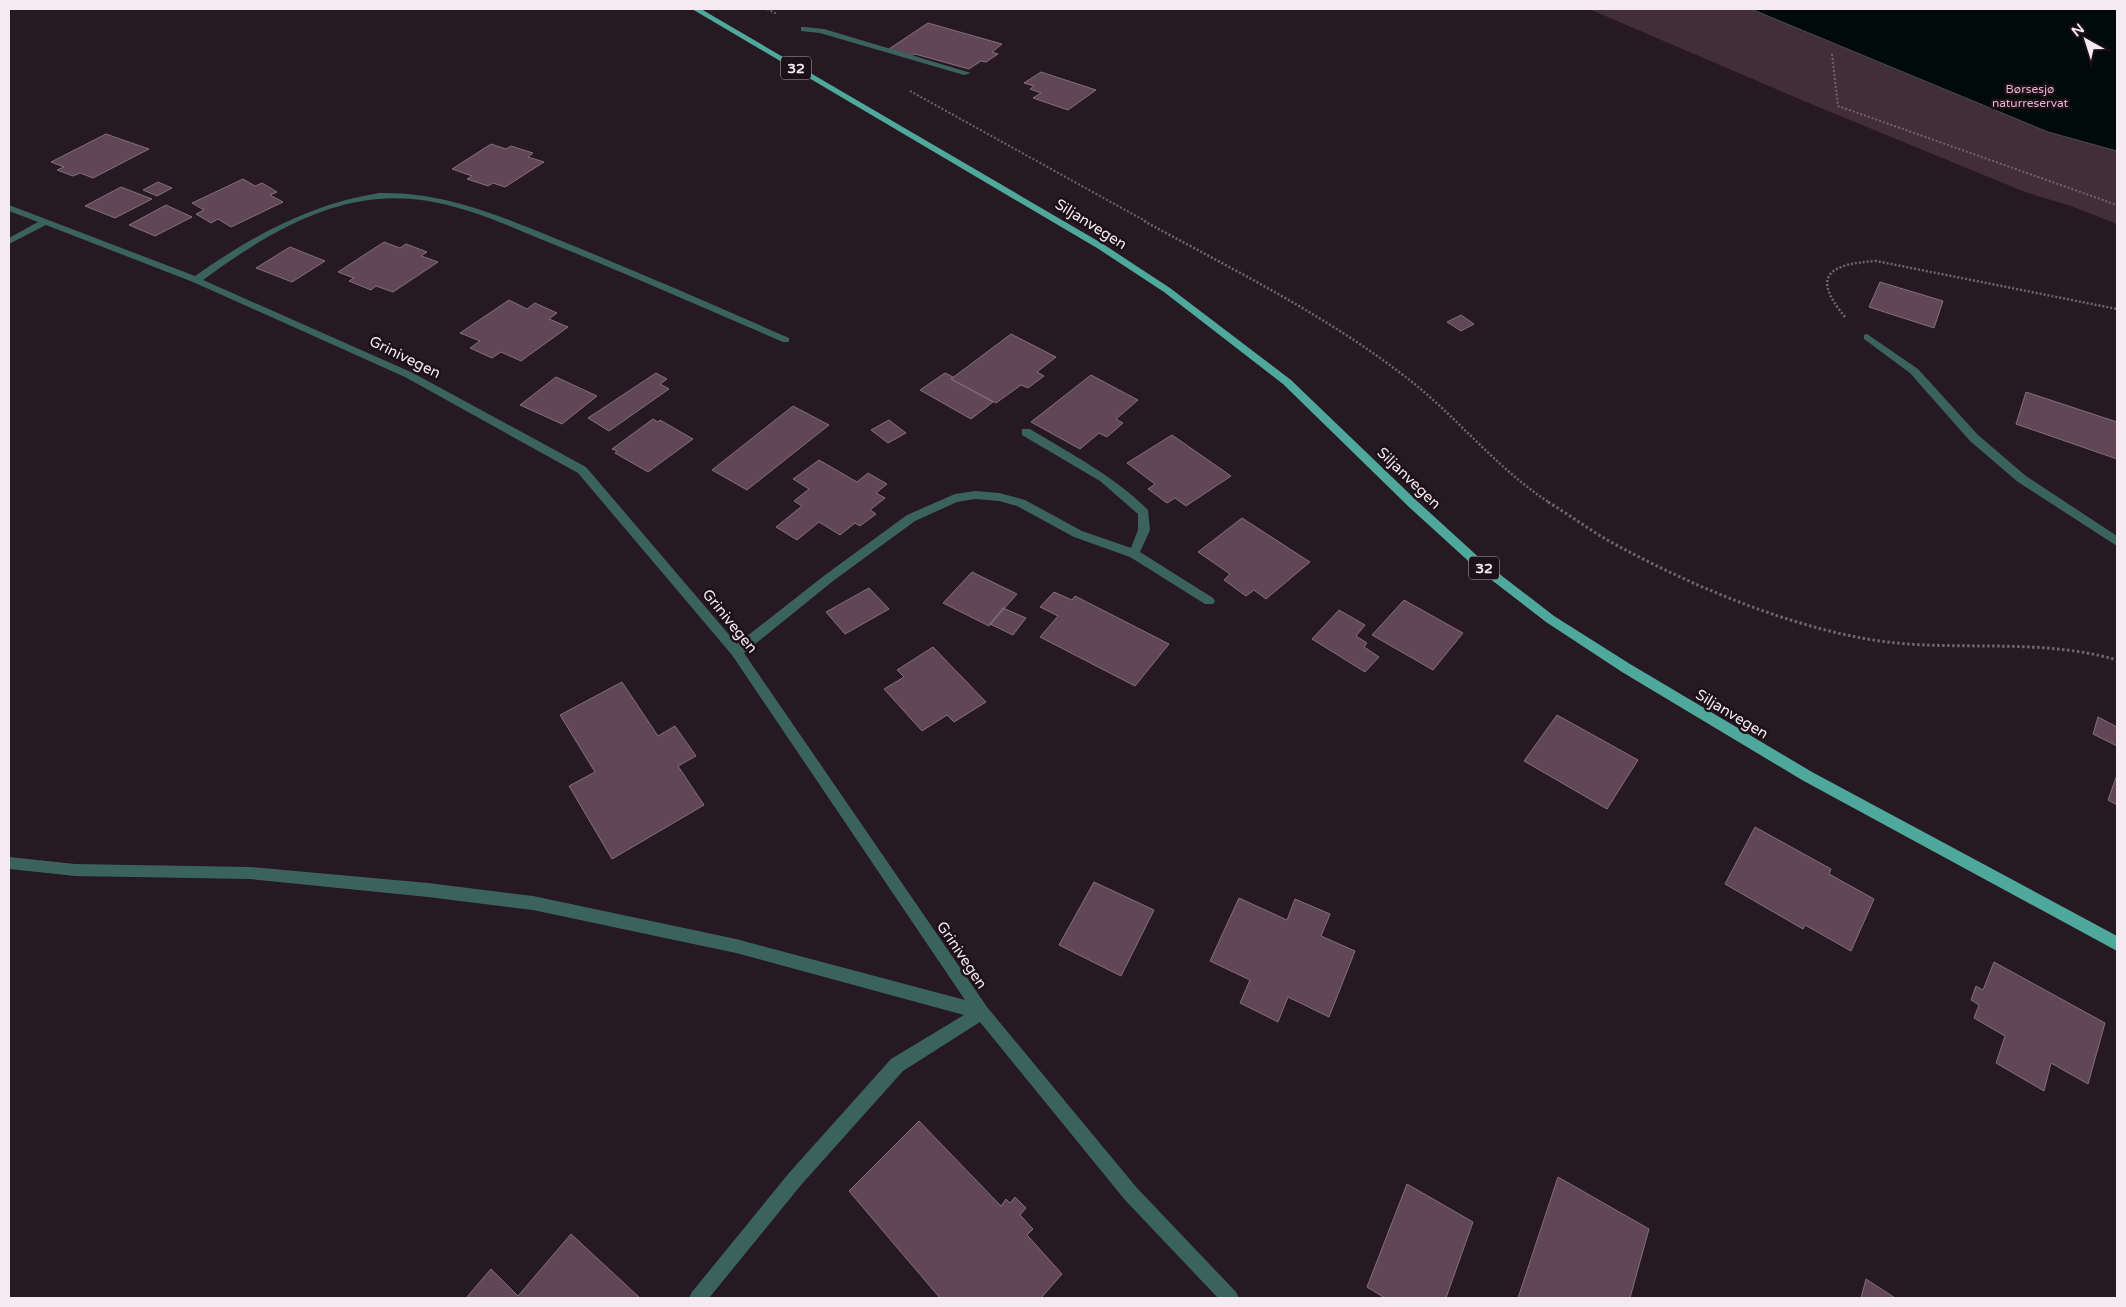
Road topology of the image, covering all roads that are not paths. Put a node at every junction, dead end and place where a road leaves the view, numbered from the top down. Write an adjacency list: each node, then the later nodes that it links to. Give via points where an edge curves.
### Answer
1 (696, 9): 16 (main road, Siljanvegen / 32, via 1076,231 1167,290 1287,382 1480,565 1558,624 1807,776)
2 (804, 29): 3 (street)
3 (967, 73)
4 (9, 208): 5 (street, Grinivegen)
5 (45, 222): 6 (street); 7 (street, Grinivegen)
6 (9, 241)
7 (196, 280): 9 (street, via 242,249 314,212 353,200 415,196 488,215 616,265); 14 (street, Grinivegen, via 409,374 582,470)
8 (1867, 337): 11 (street, via 1914,371 1974,438 2022,479)
9 (786, 340)
10 (1026, 432): 12 (street, via 1109,482 1144,513 1144,530)
11 (2117, 542)
12 (1134, 554): 13 (street); 14 (street, via 1078,534 1020,504 975,495 955,498 912,518 829,578)
13 (1209, 601)
14 (736, 652): 17 (street, Grinivegen)
15 (9, 863): 17 (street, via 75,870 250,873 533,903 736,946)
16 (2117, 944)
17 (982, 1012): 18 (street, via 897,1065 794,1179); 19 (street, Grinivegen, via 1131,1194)
18 (698, 1298)
19 (1230, 1298)

